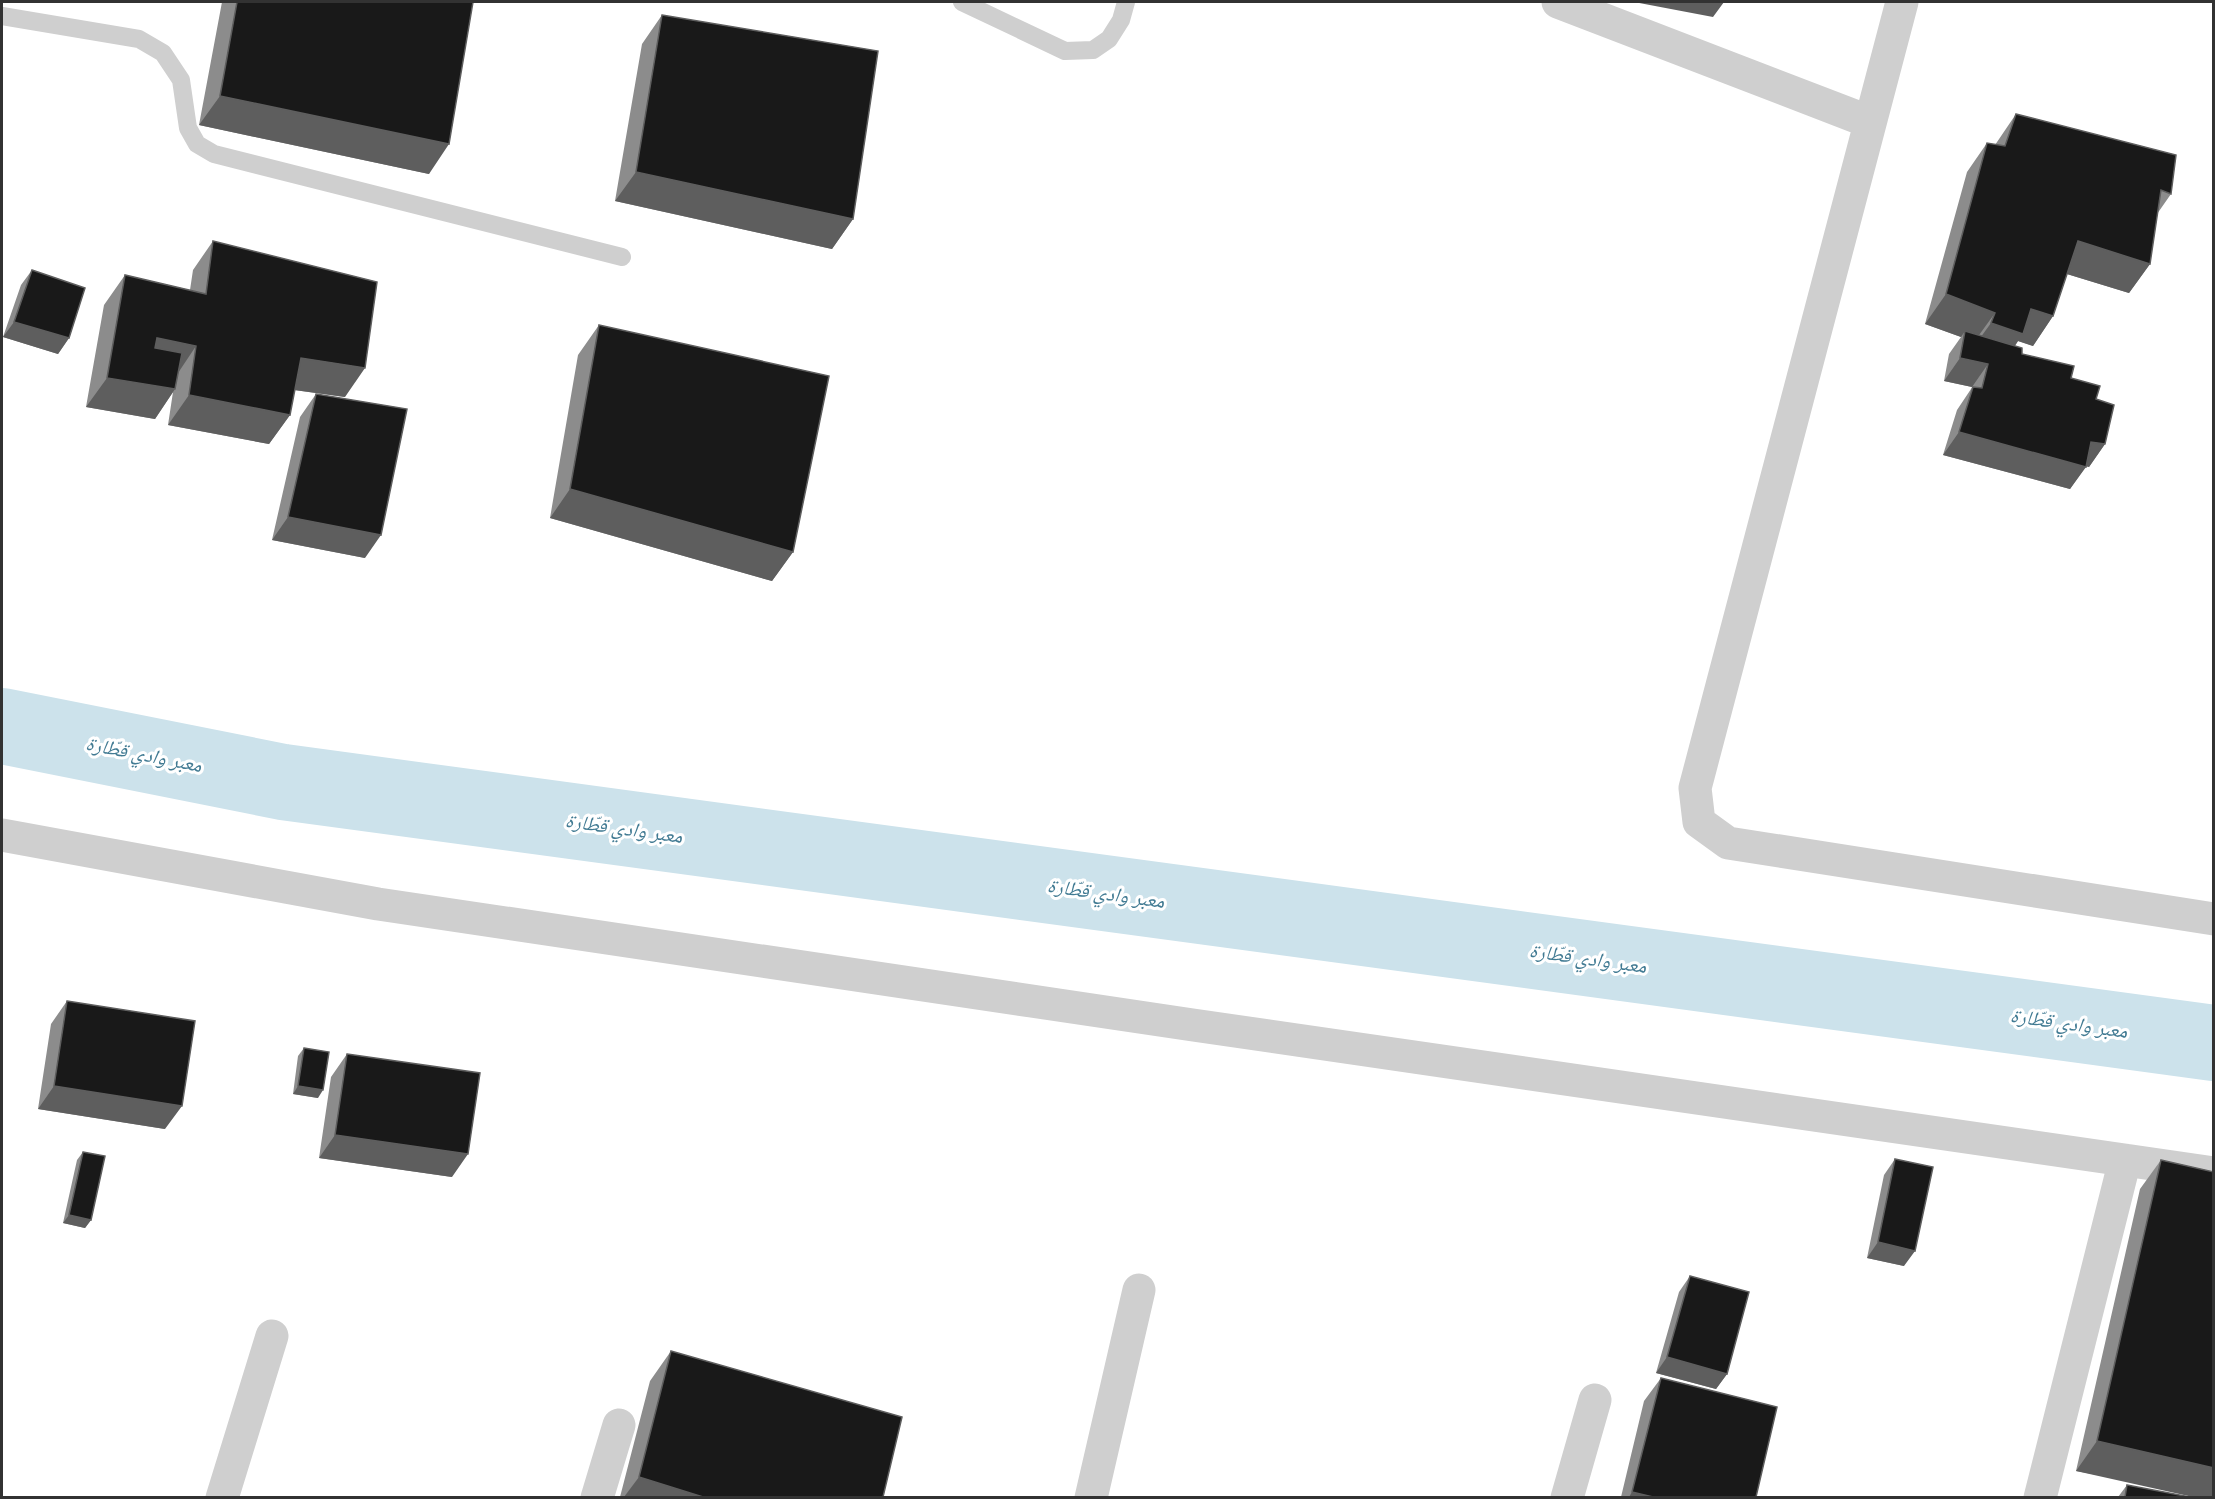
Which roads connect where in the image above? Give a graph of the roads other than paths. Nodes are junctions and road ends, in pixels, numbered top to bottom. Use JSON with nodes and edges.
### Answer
{"nodes":[{"id":1,"x":962,"y":2,"type":"edge"},
{"id":2,"x":1126,"y":2,"type":"edge"},
{"id":3,"x":1558,"y":2,"type":"edge"},
{"id":4,"x":1902,"y":2,"type":"edge"},
{"id":5,"x":2,"y":16,"type":"edge"},
{"id":6,"x":1870,"y":122,"type":"junction"},
{"id":7,"x":622,"y":257,"type":"dead end"},
{"id":8,"x":2,"y":835,"type":"edge"},
{"id":9,"x":2214,"y":919,"type":"edge"},
{"id":10,"x":2125,"y":1160,"type":"junction"},
{"id":11,"x":2214,"y":1173,"type":"edge"},
{"id":12,"x":1139,"y":1290,"type":"dead end"},
{"id":13,"x":272,"y":1336,"type":"dead end"},
{"id":14,"x":1595,"y":1400,"type":"dead end"},
{"id":15,"x":618,"y":1425,"type":"dead end"},
{"id":16,"x":222,"y":1497,"type":"edge"},
{"id":17,"x":597,"y":1497,"type":"edge"},
{"id":18,"x":1091,"y":1497,"type":"edge"},
{"id":19,"x":1567,"y":1497,"type":"edge"},
{"id":20,"x":2040,"y":1497,"type":"edge"}],
"edges":[{"from":1,"to":2,"type":"lane"},
{"from":3,"to":6,"type":"street"},
{"from":4,"to":6,"type":"street"},
{"from":5,"to":7,"type":"lane"},
{"from":6,"to":9,"type":"street"},
{"from":8,"to":10,"type":"street"},
{"from":10,"to":11,"type":"street"},
{"from":10,"to":20,"type":"street"},
{"from":12,"to":18,"type":"street"},
{"from":13,"to":16,"type":"street"},
{"from":14,"to":19,"type":"street"},
{"from":15,"to":17,"type":"street"}]}
